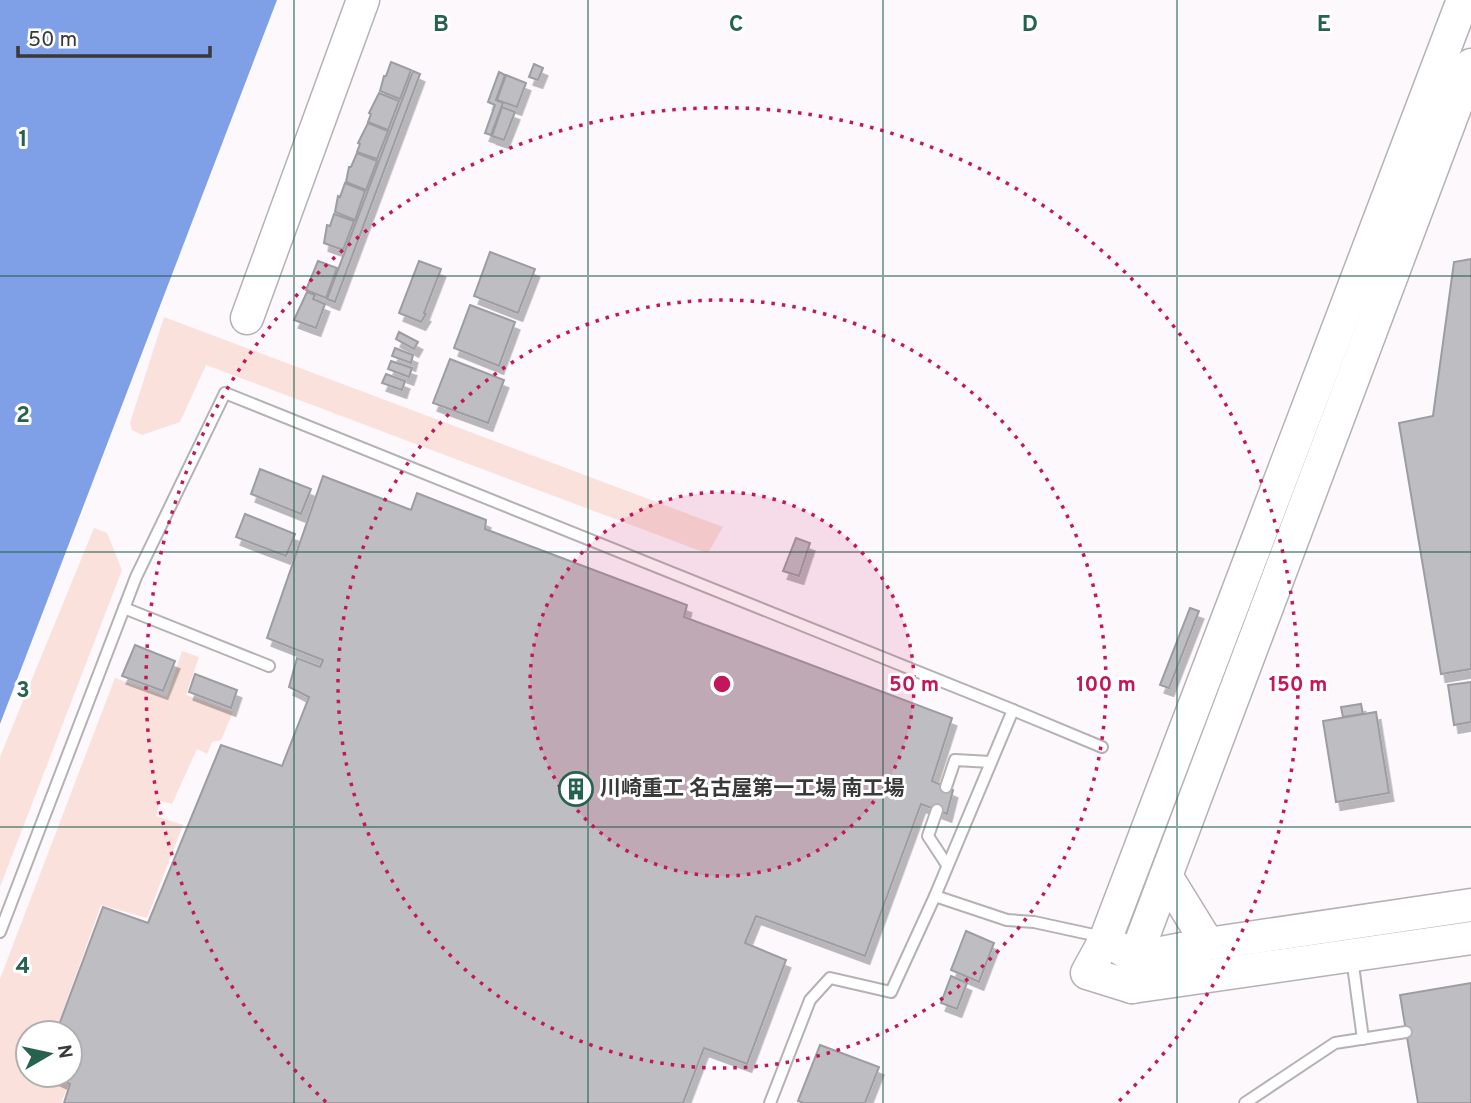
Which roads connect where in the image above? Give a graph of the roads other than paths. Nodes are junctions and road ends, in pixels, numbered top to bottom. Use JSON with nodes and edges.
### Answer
{"nodes":[{"id":1,"x":363,"y":0,"type":"edge"},
{"id":2,"x":1463,"y":0,"type":"edge"},
{"id":3,"x":1471,"y":65,"type":"edge"},
{"id":4,"x":247,"y":318,"type":"dead end"},
{"id":5,"x":124,"y":608,"type":"junction"},
{"id":6,"x":269,"y":666,"type":"dead end"},
{"id":7,"x":1013,"y":710,"type":"junction"},
{"id":8,"x":1102,"y":747,"type":"dead end"},
{"id":9,"x":991,"y":762,"type":"junction"},
{"id":10,"x":946,"y":787,"type":"dead end"},
{"id":11,"x":937,"y":810,"type":"dead end"},
{"id":12,"x":947,"y":865,"type":"junction"},
{"id":13,"x":1166,"y":876,"type":"junction"},
{"id":14,"x":935,"y":896,"type":"junction"},
{"id":15,"x":1471,"y":905,"type":"edge"},
{"id":16,"x":0,"y":932,"type":"edge"},
{"id":17,"x":1105,"y":938,"type":"junction"},
{"id":18,"x":1471,"y":938,"type":"edge"},
{"id":19,"x":1349,"y":940,"type":"junction"},
{"id":20,"x":1208,"y":944,"type":"junction"},
{"id":21,"x":1133,"y":972,"type":"junction"},
{"id":22,"x":1406,"y":1032,"type":"dead end"},
{"id":23,"x":1363,"y":1039,"type":"junction"},
{"id":24,"x":770,"y":1103,"type":"edge"},
{"id":25,"x":1245,"y":1103,"type":"edge"}],
"edges":[{"from":1,"to":4,"type":"street"},
{"from":2,"to":17,"type":"street"},
{"from":3,"to":13,"type":"street"},
{"from":5,"to":6,"type":"lane"},
{"from":5,"to":7,"type":"lane"},
{"from":5,"to":16,"type":"lane"},
{"from":7,"to":8,"type":"lane"},
{"from":7,"to":9,"type":"lane"},
{"from":9,"to":10,"type":"lane"},
{"from":9,"to":12,"type":"lane"},
{"from":11,"to":12,"type":"lane"},
{"from":12,"to":14,"type":"lane"},
{"from":13,"to":20,"type":"street"},
{"from":13,"to":21,"type":"street"},
{"from":14,"to":17,"type":"lane"},
{"from":14,"to":24,"type":"lane"},
{"from":15,"to":19,"type":"street"},
{"from":17,"to":21,"type":"street"},
{"from":18,"to":19,"type":"street"},
{"from":19,"to":20,"type":"street"},
{"from":19,"to":21,"type":"street"},
{"from":19,"to":23,"type":"lane"},
{"from":20,"to":21,"type":"street"},
{"from":22,"to":23,"type":"lane"},
{"from":23,"to":25,"type":"lane"}]}
